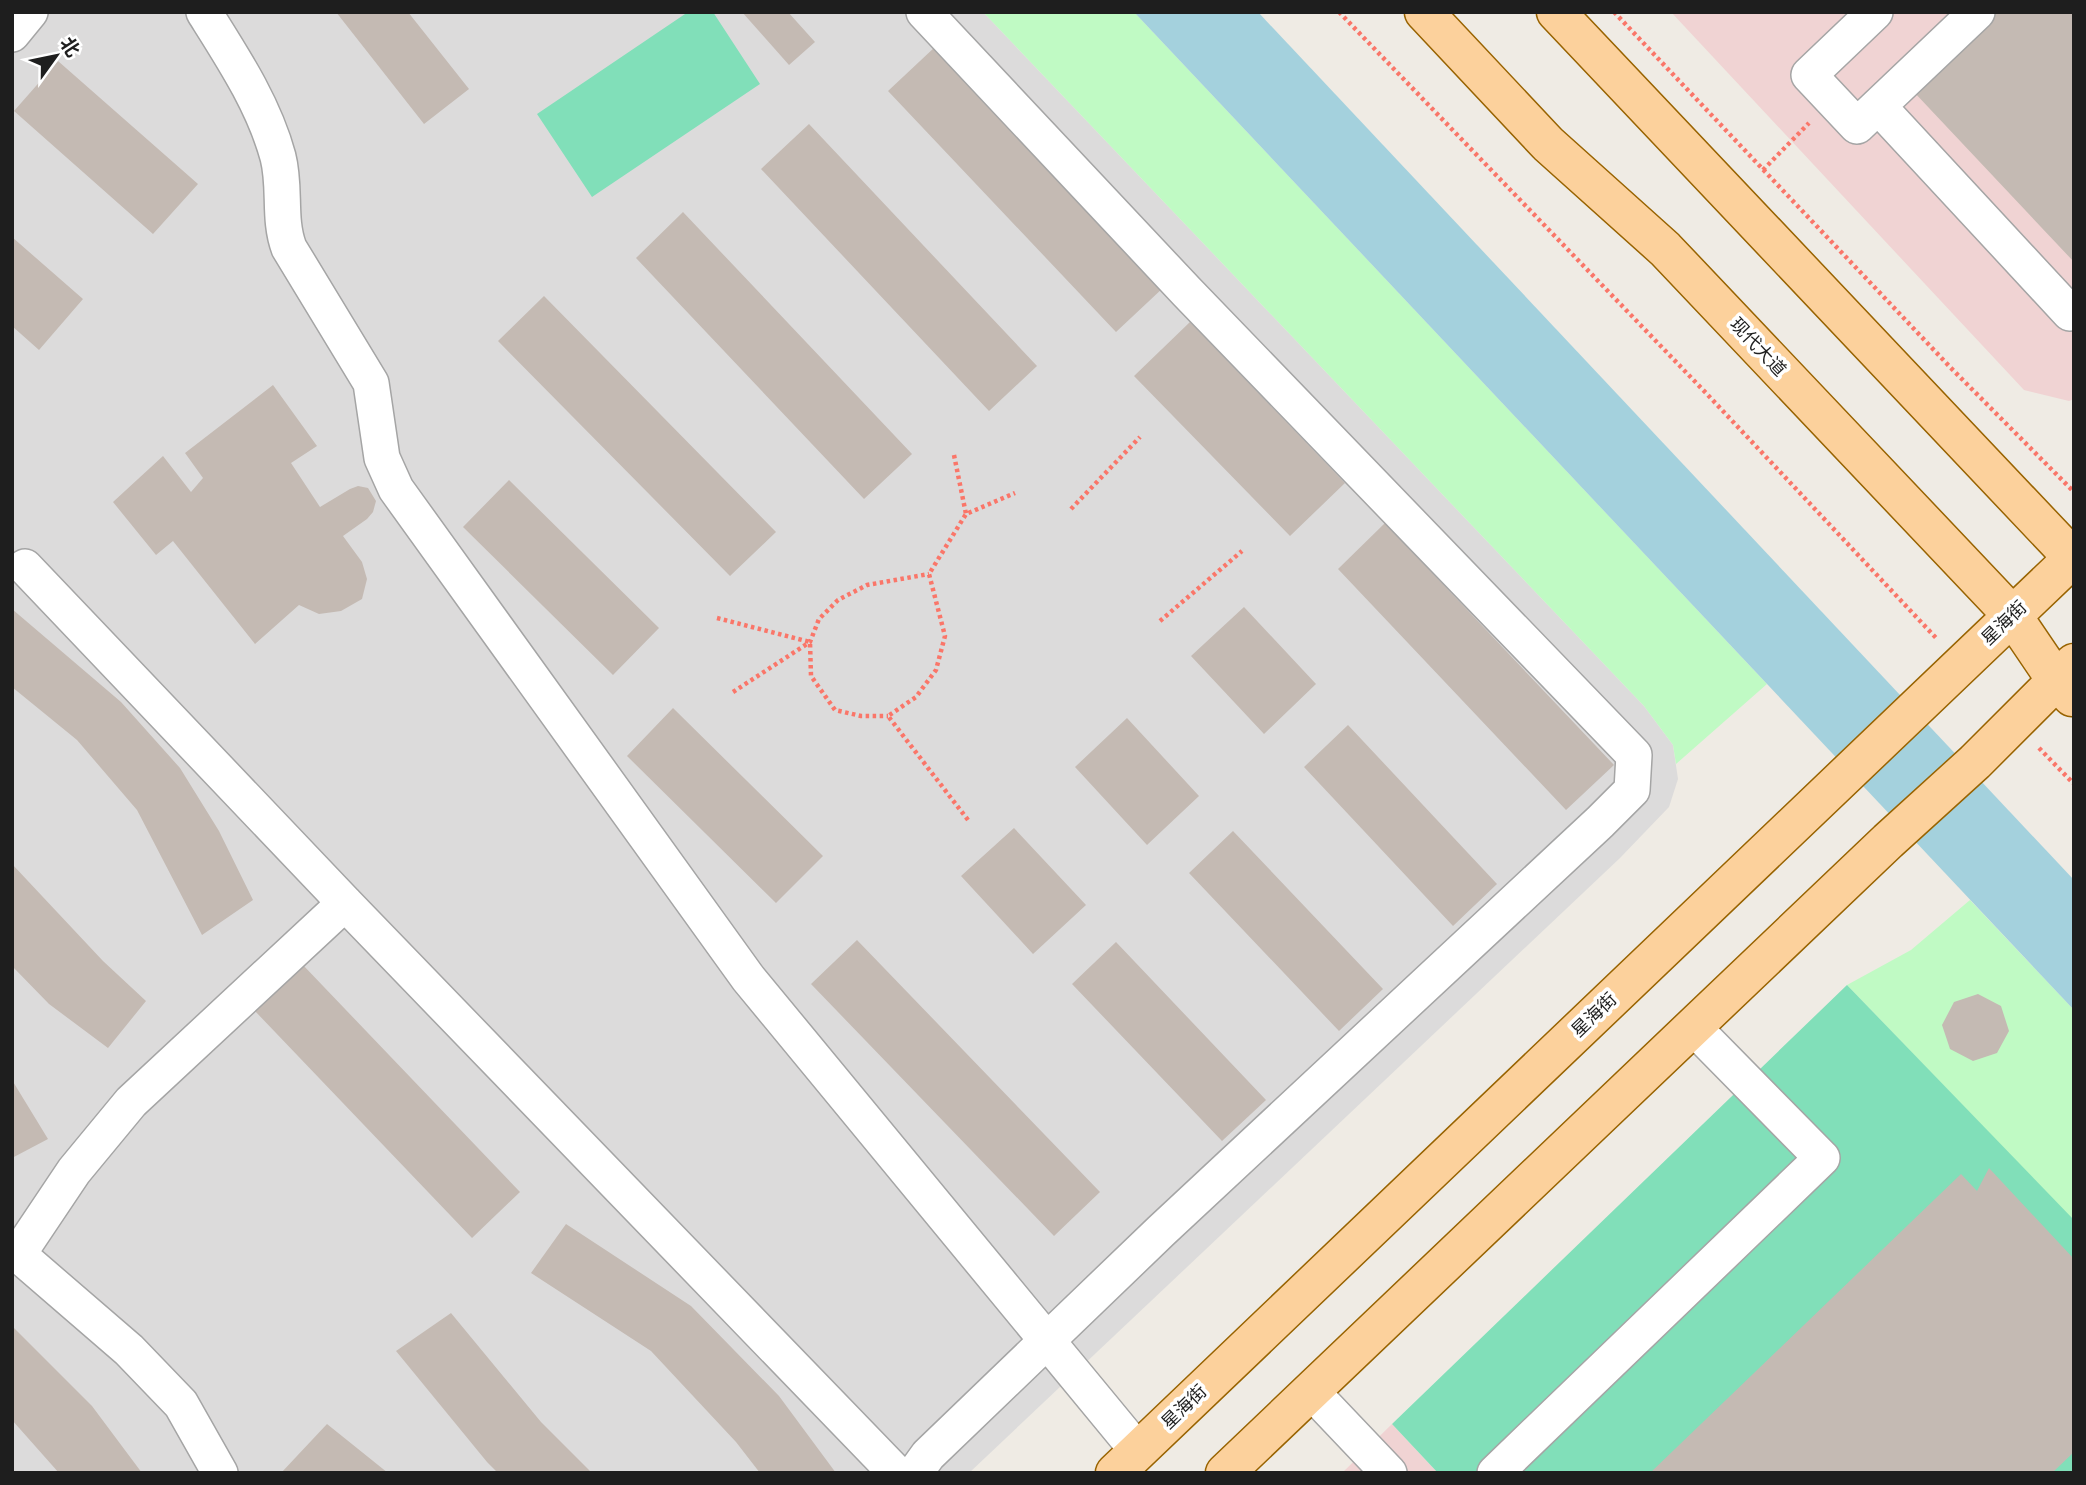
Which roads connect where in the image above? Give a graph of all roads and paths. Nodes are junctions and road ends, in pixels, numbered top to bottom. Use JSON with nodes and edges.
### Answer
{"nodes":[{"id":1,"x":30,"y":12,"type":"edge"},
{"id":2,"x":204,"y":12,"type":"edge"},
{"id":3,"x":924,"y":12,"type":"edge"},
{"id":4,"x":1339,"y":12,"type":"edge"},
{"id":5,"x":1423,"y":12,"type":"edge"},
{"id":6,"x":1556,"y":12,"type":"edge"},
{"id":7,"x":1614,"y":12,"type":"edge"},
{"id":8,"x":1875,"y":12,"type":"edge"},
{"id":9,"x":1976,"y":12,"type":"edge"},
{"id":10,"x":12,"y":34,"type":"edge"},
{"id":11,"x":1878,"y":106,"type":"junction"},
{"id":12,"x":1811,"y":122,"type":"dead end"},
{"id":13,"x":1763,"y":170,"type":"junction"},
{"id":14,"x":2074,"y":309,"type":"edge"},
{"id":15,"x":1140,"y":437,"type":"dead end"},
{"id":16,"x":954,"y":455,"type":"dead end"},
{"id":17,"x":2074,"y":492,"type":"edge"},
{"id":18,"x":1014,"y":493,"type":"dead end"},
{"id":19,"x":1071,"y":509,"type":"dead end"},
{"id":20,"x":966,"y":514,"type":"junction"},
{"id":21,"x":1242,"y":551,"type":"dead end"},
{"id":22,"x":2073,"y":558,"type":"edge"},
{"id":23,"x":25,"y":567,"type":"dead end"},
{"id":24,"x":929,"y":574,"type":"junction"},
{"id":25,"x":2012,"y":615,"type":"junction"},
{"id":26,"x":717,"y":618,"type":"dead end"},
{"id":27,"x":1160,"y":621,"type":"dead end"},
{"id":28,"x":810,"y":642,"type":"junction"},
{"id":29,"x":1961,"y":665,"type":"junction"},
{"id":30,"x":2068,"y":681,"type":"edge"},
{"id":31,"x":733,"y":692,"type":"dead end"},
{"id":32,"x":888,"y":716,"type":"junction"},
{"id":33,"x":2015,"y":721,"type":"junction"},
{"id":34,"x":2074,"y":784,"type":"edge"},
{"id":35,"x":968,"y":820,"type":"dead end"},
{"id":36,"x":345,"y":903,"type":"junction"},
{"id":37,"x":1693,"y":1027,"type":"junction"},
{"id":38,"x":16,"y":1251,"type":"edge"},
{"id":39,"x":1047,"y":1339,"type":"junction"},
{"id":40,"x":1311,"y":1391,"type":"junction"},
{"id":41,"x":1126,"y":1462,"type":"edge"},
{"id":42,"x":929,"y":1467,"type":"edge"},
{"id":43,"x":220,"y":1473,"type":"edge"},
{"id":44,"x":896,"y":1473,"type":"edge"},
{"id":45,"x":1225,"y":1473,"type":"edge"},
{"id":46,"x":1389,"y":1473,"type":"edge"},
{"id":47,"x":1495,"y":1473,"type":"edge"}],
"edges":[{"from":1,"to":10,"type":"street"},
{"from":2,"to":39,"type":"street"},
{"from":3,"to":39,"type":"street"},
{"from":4,"to":29,"type":"path"},
{"from":5,"to":25,"type":"main road","name":"现代大道"},
{"from":6,"to":22,"type":"main road"},
{"from":7,"to":13,"type":"path"},
{"from":8,"to":11,"type":"street"},
{"from":9,"to":11,"type":"street"},
{"from":11,"to":14,"type":"street"},
{"from":12,"to":13,"type":"path"},
{"from":13,"to":17,"type":"path"},
{"from":15,"to":19,"type":"path"},
{"from":16,"to":20,"type":"path"},
{"from":18,"to":20,"type":"path"},
{"from":20,"to":24,"type":"path"},
{"from":21,"to":27,"type":"path"},
{"from":22,"to":25,"type":"main road","name":"星海街"},
{"from":23,"to":36,"type":"street"},
{"from":24,"to":28,"type":"path"},
{"from":24,"to":32,"type":"path"},
{"from":25,"to":29,"type":"main road","name":"星海街"},
{"from":25,"to":30,"type":"main road","name":"现代大道"},
{"from":26,"to":28,"type":"path"},
{"from":28,"to":31,"type":"path"},
{"from":28,"to":32,"type":"path"},
{"from":29,"to":41,"type":"main road","name":"星海街"},
{"from":30,"to":33,"type":"main road"},
{"from":32,"to":35,"type":"path"},
{"from":33,"to":34,"type":"path"},
{"from":33,"to":37,"type":"main road"},
{"from":36,"to":38,"type":"street"},
{"from":36,"to":44,"type":"street"},
{"from":37,"to":40,"type":"main road"},
{"from":37,"to":47,"type":"street"},
{"from":38,"to":43,"type":"street"},
{"from":39,"to":41,"type":"street"},
{"from":39,"to":42,"type":"street"},
{"from":40,"to":45,"type":"main road"},
{"from":40,"to":46,"type":"street"}]}
